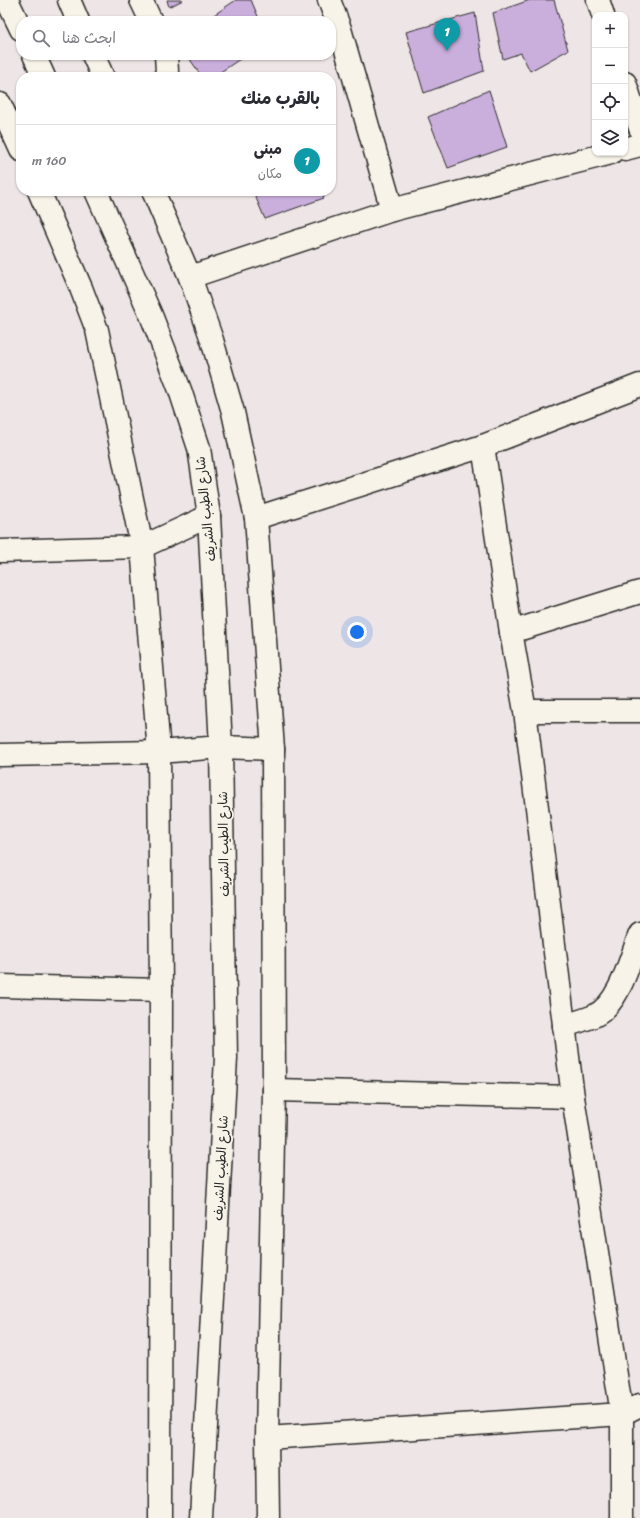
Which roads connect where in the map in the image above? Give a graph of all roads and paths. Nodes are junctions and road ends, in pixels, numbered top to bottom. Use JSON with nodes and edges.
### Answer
{"nodes":[{"id":1,"x":7,"y":0,"type":"edge"},
{"id":2,"x":69,"y":0,"type":"edge"},
{"id":3,"x":141,"y":0,"type":"edge"},
{"id":4,"x":329,"y":0,"type":"edge"},
{"id":5,"x":598,"y":0,"type":"edge"},
{"id":6,"x":601,"y":12,"type":"edge"},
{"id":7,"x":76,"y":16,"type":"edge"},
{"id":8,"x":149,"y":16,"type":"edge"},
{"id":9,"x":335,"y":16,"type":"edge"},
{"id":10,"x":336,"y":18,"type":"edge"},
{"id":11,"x":16,"y":19,"type":"edge"},
{"id":12,"x":36,"y":60,"type":"edge"},
{"id":13,"x":95,"y":60,"type":"edge"},
{"id":14,"x":166,"y":60,"type":"edge"},
{"id":15,"x":42,"y":72,"type":"edge"},
{"id":16,"x":101,"y":72,"type":"edge"},
{"id":17,"x":167,"y":72,"type":"edge"},
{"id":18,"x":625,"y":84,"type":"edge"},
{"id":19,"x":0,"y":104,"type":"edge"},
{"id":20,"x":640,"y":128,"type":"edge"},
{"id":21,"x":16,"y":139,"type":"edge"},
{"id":22,"x":640,"y":145,"type":"edge"},
{"id":23,"x":628,"y":148,"type":"edge"},
{"id":24,"x":599,"y":156,"type":"edge"},
{"id":25,"x":41,"y":196,"type":"edge"},
{"id":26,"x":98,"y":196,"type":"edge"},
{"id":27,"x":155,"y":196,"type":"edge"},
{"id":28,"x":392,"y":210,"type":"junction"},
{"id":29,"x":190,"y":277,"type":"junction"},
{"id":30,"x":640,"y":385,"type":"edge"},
{"id":31,"x":483,"y":446,"type":"junction"},
{"id":32,"x":209,"y":516,"type":"junction"},
{"id":33,"x":256,"y":518,"type":"junction"},
{"id":34,"x":142,"y":547,"type":"junction"},
{"id":35,"x":0,"y":551,"type":"edge"},
{"id":36,"x":640,"y":592,"type":"edge"},
{"id":37,"x":511,"y":632,"type":"junction"},
{"id":38,"x":525,"y":711,"type":"junction"},
{"id":39,"x":640,"y":711,"type":"edge"},
{"id":40,"x":221,"y":747,"type":"junction"},
{"id":41,"x":273,"y":749,"type":"junction"},
{"id":42,"x":159,"y":752,"type":"junction"},
{"id":43,"x":0,"y":755,"type":"edge"},
{"id":44,"x":640,"y":934,"type":"edge"},
{"id":45,"x":0,"y":986,"type":"edge"},
{"id":46,"x":161,"y":990,"type":"junction"},
{"id":47,"x":564,"y":1026,"type":"junction"},
{"id":48,"x":274,"y":1090,"type":"junction"},
{"id":49,"x":573,"y":1097,"type":"junction"},
{"id":50,"x":631,"y":1410,"type":"edge"},
{"id":51,"x":267,"y":1438,"type":"junction"},
{"id":52,"x":160,"y":1518,"type":"edge"},
{"id":53,"x":201,"y":1518,"type":"edge"},
{"id":54,"x":268,"y":1518,"type":"edge"},
{"id":55,"x":622,"y":1518,"type":"edge"}],
"edges":[{"from":1,"to":11,"type":"street"},
{"from":2,"to":7,"type":"street"},
{"from":3,"to":8,"type":"street"},
{"from":4,"to":9,"type":"street"},
{"from":5,"to":6,"type":"street"},
{"from":10,"to":28,"type":"street"},
{"from":12,"to":15,"type":"street"},
{"from":13,"to":16,"type":"street"},
{"from":14,"to":17,"type":"street"},
{"from":18,"to":20,"type":"street"},
{"from":19,"to":21,"type":"street"},
{"from":22,"to":23,"type":"street"},
{"from":24,"to":28,"type":"street"},
{"from":25,"to":34,"type":"street"},
{"from":26,"to":32,"type":"street","name":"شارع الطيب الشريف"},
{"from":27,"to":29,"type":"street"},
{"from":28,"to":29,"type":"street"},
{"from":29,"to":33,"type":"street"},
{"from":30,"to":31,"type":"street"},
{"from":31,"to":33,"type":"street"},
{"from":31,"to":37,"type":"street"},
{"from":32,"to":34,"type":"street"},
{"from":32,"to":40,"type":"street","name":"شارع الطيب الشريف"},
{"from":33,"to":41,"type":"street"},
{"from":34,"to":35,"type":"street"},
{"from":34,"to":42,"type":"street"},
{"from":36,"to":37,"type":"street"},
{"from":37,"to":38,"type":"street"},
{"from":38,"to":39,"type":"street"},
{"from":38,"to":47,"type":"street"},
{"from":40,"to":41,"type":"street"},
{"from":40,"to":42,"type":"street"},
{"from":40,"to":53,"type":"street","name":"شارع الطيب الشريف"},
{"from":41,"to":48,"type":"street"},
{"from":42,"to":43,"type":"street"},
{"from":42,"to":46,"type":"street"},
{"from":44,"to":47,"type":"street"},
{"from":45,"to":46,"type":"street"},
{"from":46,"to":52,"type":"street"},
{"from":47,"to":49,"type":"street"},
{"from":48,"to":49,"type":"street"},
{"from":48,"to":51,"type":"street"},
{"from":49,"to":50,"type":"street"},
{"from":50,"to":51,"type":"street"},
{"from":50,"to":55,"type":"street"},
{"from":51,"to":54,"type":"street"}]}
